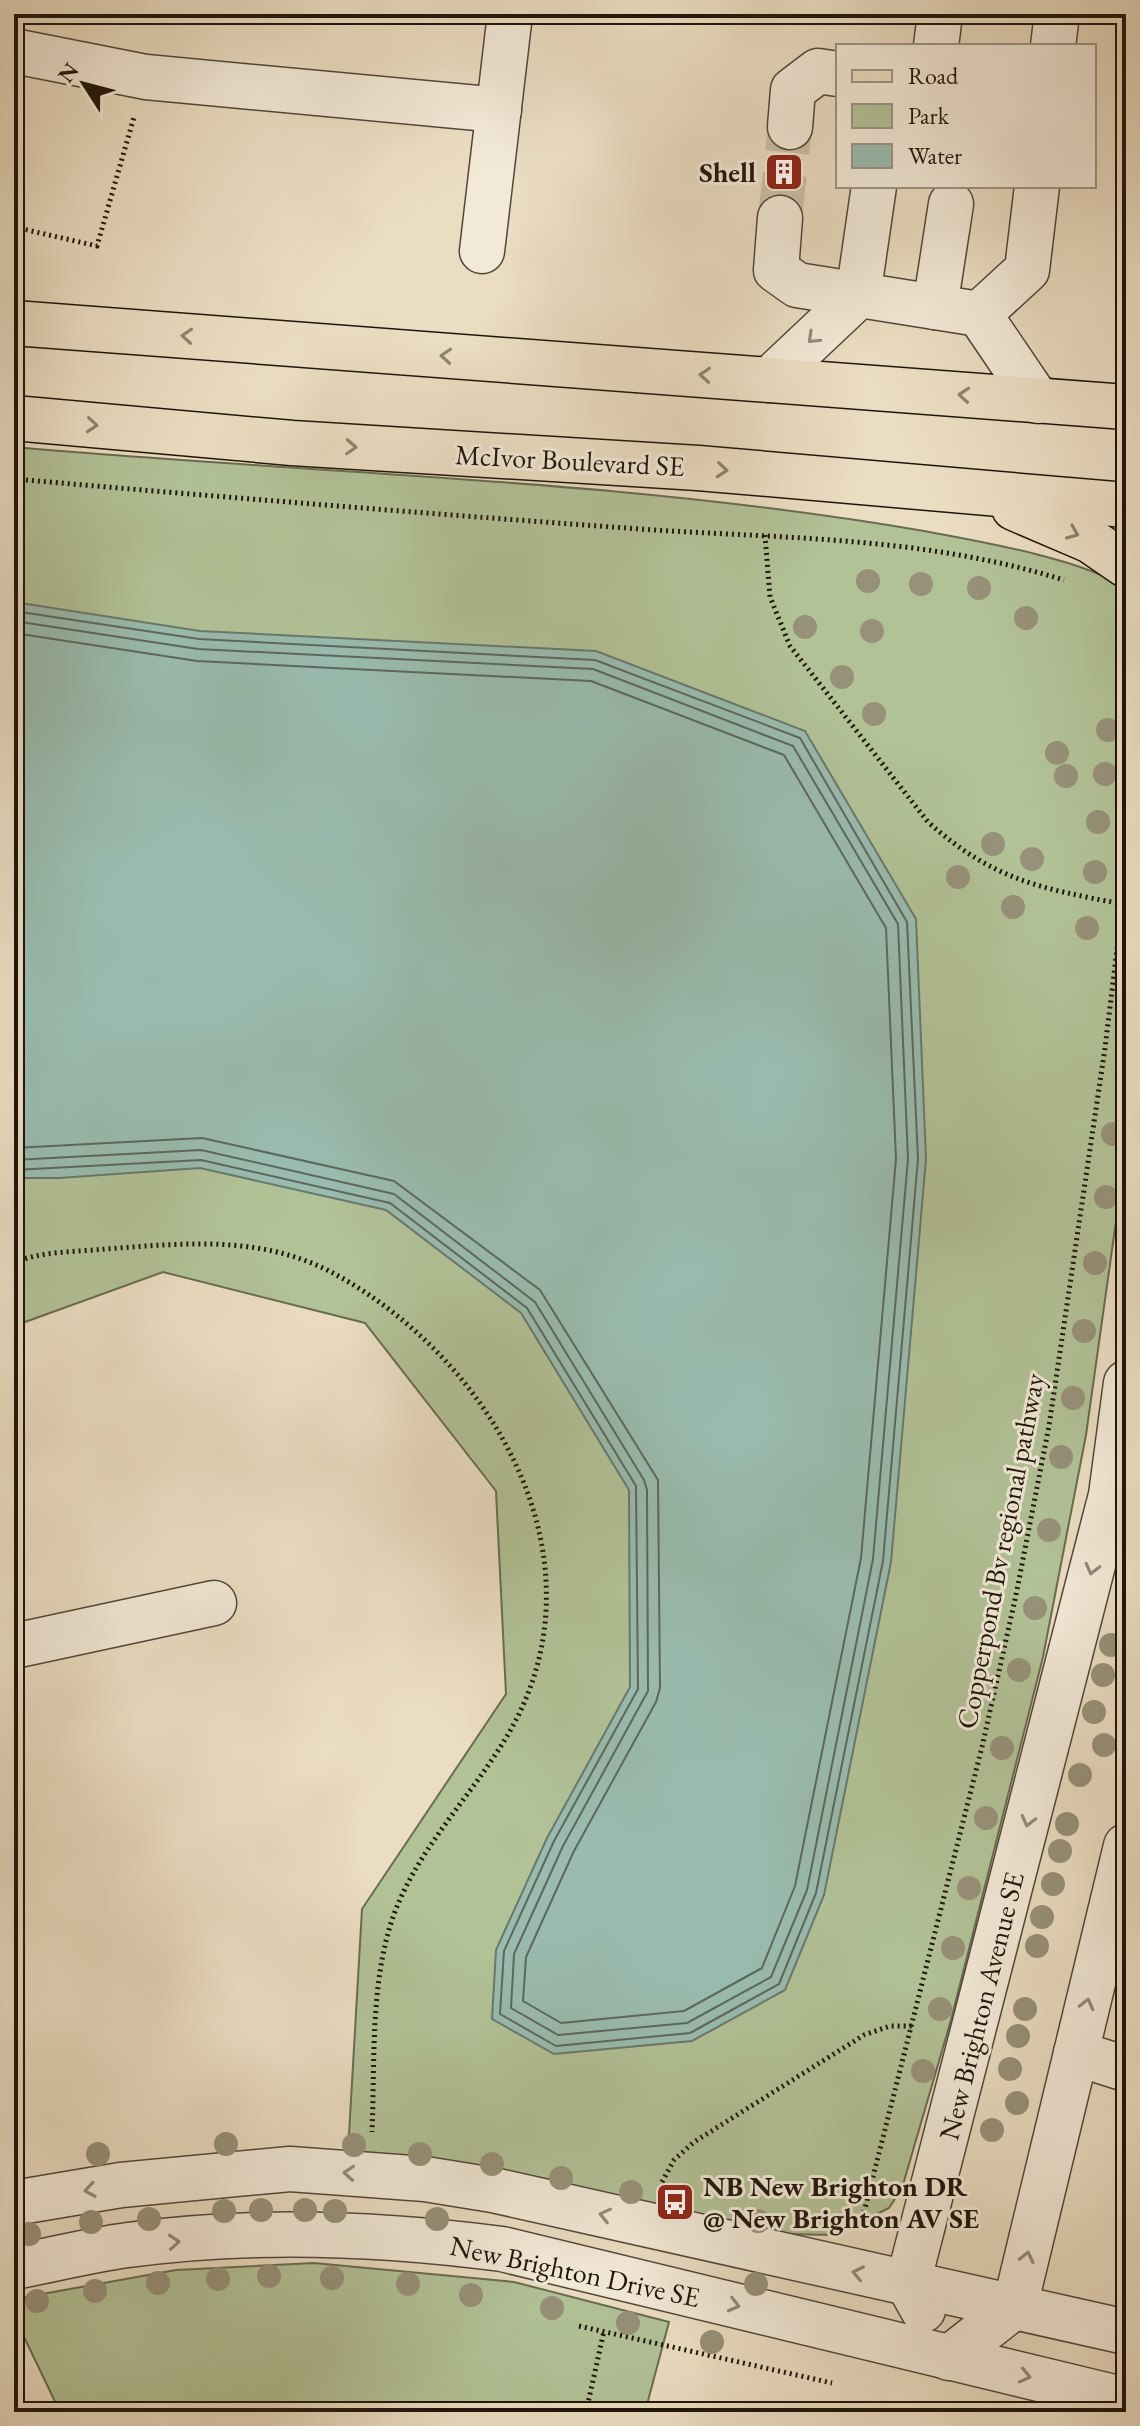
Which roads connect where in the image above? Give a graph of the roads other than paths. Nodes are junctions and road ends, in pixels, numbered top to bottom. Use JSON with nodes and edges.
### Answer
{"nodes":[{"id":1,"x":510,"y":14,"type":"edge"},
{"id":2,"x":940,"y":14,"type":"edge"},
{"id":3,"x":1057,"y":14,"type":"edge"},
{"id":4,"x":936,"y":44,"type":"edge"},
{"id":5,"x":1053,"y":44,"type":"edge"},
{"id":6,"x":14,"y":51,"type":"edge"},
{"id":7,"x":836,"y":74,"type":"edge"},
{"id":8,"x":499,"y":110,"type":"junction"},
{"id":9,"x":790,"y":127,"type":"tunnel mouth"},
{"id":10,"x":874,"y":188,"type":"edge"},
{"id":11,"x":1037,"y":188,"type":"edge"},
{"id":12,"x":951,"y":204,"type":"dead end"},
{"id":13,"x":780,"y":218,"type":"tunnel mouth"},
{"id":14,"x":482,"y":251,"type":"dead end"},
{"id":15,"x":858,"y":296,"type":"junction"},
{"id":16,"x":935,"y":307,"type":"junction"},
{"id":17,"x":979,"y":314,"type":"junction"},
{"id":18,"x":14,"y":323,"type":"edge"},
{"id":19,"x":769,"y":380,"type":"junction"},
{"id":20,"x":1038,"y":401,"type":"junction"},
{"id":21,"x":1126,"y":407,"type":"edge"},
{"id":22,"x":14,"y":418,"type":"edge"},
{"id":23,"x":975,"y":491,"type":"junction"},
{"id":24,"x":1126,"y":505,"type":"edge"},
{"id":25,"x":1126,"y":565,"type":"edge"},
{"id":26,"x":1126,"y":1383,"type":"edge"},
{"id":27,"x":214,"y":1603,"type":"dead end"},
{"id":28,"x":14,"y":1646,"type":"edge"},
{"id":29,"x":1126,"y":1846,"type":"edge"},
{"id":30,"x":1076,"y":2053,"type":"junction"},
{"id":31,"x":1126,"y":2069,"type":"edge"},
{"id":32,"x":14,"y":2203,"type":"edge"},
{"id":33,"x":14,"y":2267,"type":"edge"},
{"id":34,"x":908,"y":2283,"type":"junction"},
{"id":35,"x":1015,"y":2306,"type":"junction"},
{"id":36,"x":1126,"y":2332,"type":"edge"},
{"id":37,"x":949,"y":2358,"type":"junction"},
{"id":38,"x":1126,"y":2400,"type":"edge"}],
"edges":[{"from":1,"to":8,"type":"street"},
{"from":2,"to":4,"type":"street"},
{"from":3,"to":5,"type":"street"},
{"from":6,"to":8,"type":"street"},
{"from":7,"to":9,"type":"street"},
{"from":8,"to":14,"type":"street"},
{"from":10,"to":15,"type":"street"},
{"from":11,"to":17,"type":"street"},
{"from":12,"to":16,"type":"street"},
{"from":13,"to":15,"type":"street"},
{"from":15,"to":16,"type":"street"},
{"from":15,"to":19,"type":"street","one_way":true},
{"from":16,"to":17,"type":"street"},
{"from":17,"to":20,"type":"street"},
{"from":19,"to":18,"type":"main road","one_way":true},
{"from":20,"to":19,"type":"main road","one_way":true},
{"from":20,"to":21,"type":"main road"},
{"from":22,"to":23,"type":"main road","name":"McIvor Boulevard SE","one_way":true},
{"from":23,"to":24,"type":"main road","name":"McIvor Boulevard SE"},
{"from":23,"to":25,"type":"main road","one_way":true},
{"from":26,"to":34,"type":"street","name":"New Brighton Avenue SE","one_way":true},
{"from":27,"to":28,"type":"street"},
{"from":30,"to":29,"type":"street","one_way":true},
{"from":30,"to":31,"type":"street"},
{"from":35,"to":30,"type":"street","one_way":true},
{"from":34,"to":32,"type":"street","one_way":true},
{"from":33,"to":37,"type":"street","name":"New Brighton Drive SE","one_way":true},
{"from":34,"to":35,"type":"street"},
{"from":34,"to":37,"type":"street"},
{"from":35,"to":36,"type":"street"},
{"from":35,"to":37,"type":"street"},
{"from":37,"to":38,"type":"street","name":"New Brighton Drive SE","one_way":true}]}
